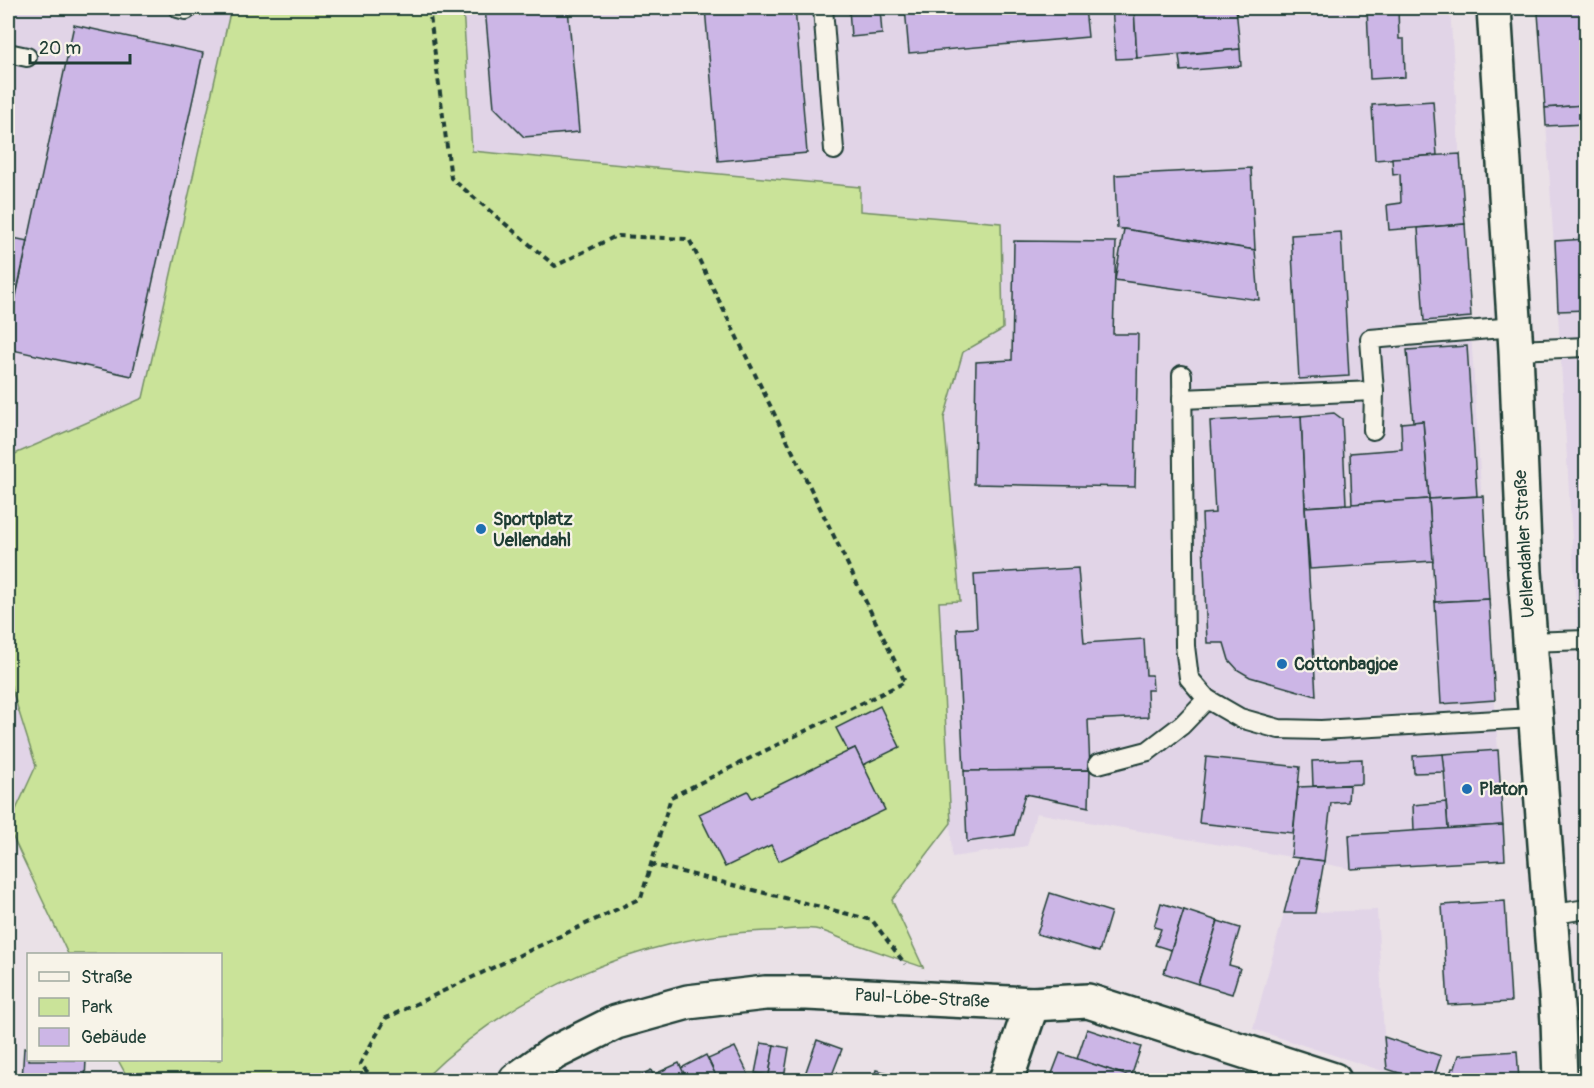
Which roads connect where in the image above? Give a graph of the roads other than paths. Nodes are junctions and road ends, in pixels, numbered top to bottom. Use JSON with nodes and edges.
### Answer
{"nodes":[{"id":1,"x":823,"y":8,"type":"edge"},
{"id":2,"x":1494,"y":8,"type":"edge"},
{"id":3,"x":8,"y":53,"type":"edge"},
{"id":4,"x":27,"y":57,"type":"dead end"},
{"id":5,"x":834,"y":150,"type":"dead end"},
{"id":6,"x":1515,"y":338,"type":"junction"},
{"id":7,"x":1587,"y":346,"type":"edge"},
{"id":8,"x":1182,"y":375,"type":"dead end"},
{"id":9,"x":1374,"y":391,"type":"junction"},
{"id":10,"x":1182,"y":399,"type":"junction"},
{"id":11,"x":1373,"y":430,"type":"dead end"},
{"id":12,"x":1587,"y":640,"type":"edge"},
{"id":13,"x":1529,"y":642,"type":"junction"},
{"id":14,"x":1207,"y":699,"type":"junction"},
{"id":15,"x":1534,"y":718,"type":"junction"},
{"id":16,"x":1098,"y":764,"type":"dead end"},
{"id":17,"x":1587,"y":909,"type":"edge"},
{"id":18,"x":1549,"y":915,"type":"junction"},
{"id":19,"x":1032,"y":1004,"type":"junction"},
{"id":20,"x":516,"y":1080,"type":"edge"},
{"id":21,"x":1006,"y":1080,"type":"edge"},
{"id":22,"x":1334,"y":1080,"type":"edge"},
{"id":23,"x":1560,"y":1080,"type":"edge"}],
"edges":[{"from":1,"to":5,"type":"lane"},
{"from":2,"to":6,"type":"main road","name":"Uellendahler Straße"},
{"from":3,"to":4,"type":"lane"},
{"from":6,"to":7,"type":"lane"},
{"from":6,"to":9,"type":"lane"},
{"from":6,"to":13,"type":"main road","name":"Uellendahler Straße"},
{"from":8,"to":10,"type":"lane"},
{"from":9,"to":10,"type":"lane"},
{"from":9,"to":11,"type":"lane"},
{"from":10,"to":14,"type":"lane"},
{"from":12,"to":13,"type":"lane"},
{"from":13,"to":15,"type":"main road","name":"Uellendahler Straße"},
{"from":14,"to":15,"type":"lane"},
{"from":14,"to":16,"type":"lane"},
{"from":15,"to":18,"type":"main road","name":"Uellendahler Straße"},
{"from":17,"to":18,"type":"lane"},
{"from":18,"to":23,"type":"main road","name":"Uellendahler Straße"},
{"from":19,"to":20,"type":"main road","name":"Paul-Löbe-Straße"},
{"from":19,"to":21,"type":"main road"},
{"from":19,"to":22,"type":"main road","name":"Paul-Löbe-Straße"}]}
